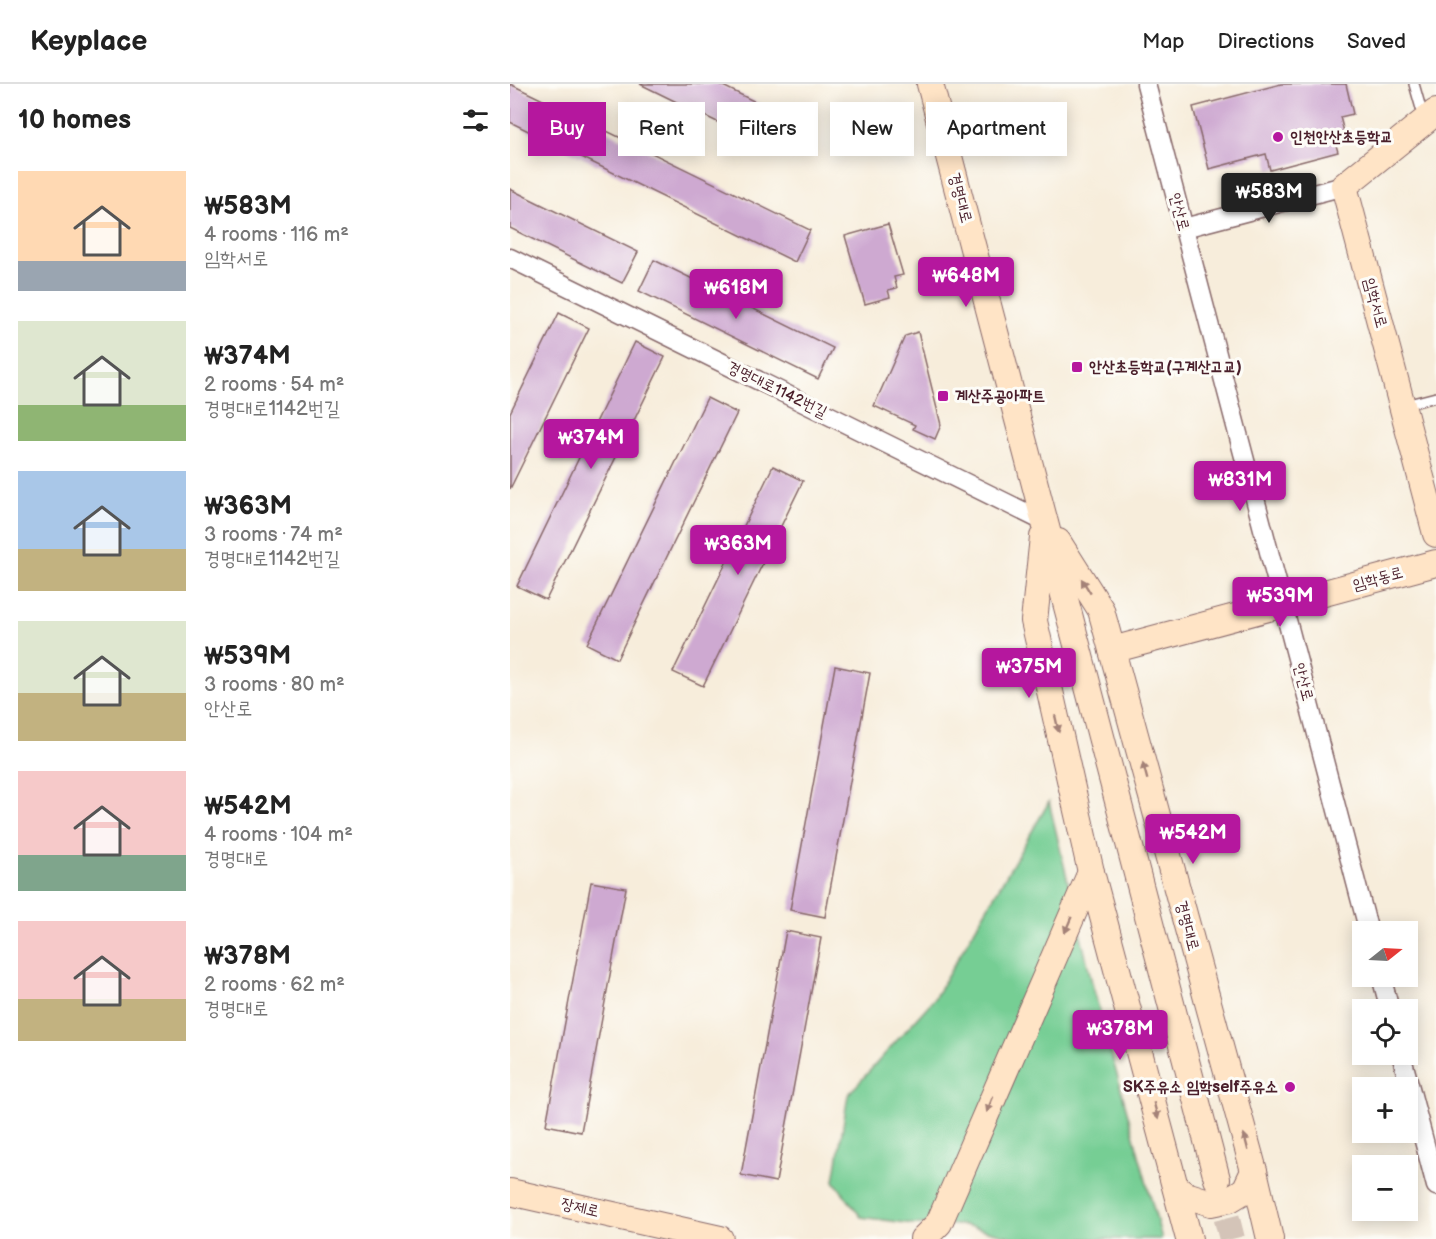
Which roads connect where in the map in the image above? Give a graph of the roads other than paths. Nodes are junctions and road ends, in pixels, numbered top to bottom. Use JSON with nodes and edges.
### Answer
{"nodes":[{"id":1,"x":930,"y":84,"type":"edge"},
{"id":2,"x":1146,"y":84,"type":"edge"},
{"id":3,"x":1414,"y":84,"type":"edge"},
{"id":4,"x":1430,"y":116,"type":"edge"},
{"id":5,"x":1344,"y":186,"type":"junction"},
{"id":6,"x":1184,"y":228,"type":"junction"},
{"id":7,"x":510,"y":258,"type":"edge"},
{"id":8,"x":1436,"y":397,"type":"edge"},
{"id":9,"x":1402,"y":406,"type":"junction"},
{"id":10,"x":1430,"y":488,"type":"edge"},
{"id":11,"x":1045,"y":522,"type":"junction"},
{"id":12,"x":1436,"y":534,"type":"edge"},
{"id":13,"x":1436,"y":563,"type":"edge"},
{"id":14,"x":1283,"y":604,"type":"junction"},
{"id":15,"x":1112,"y":650,"type":"junction"},
{"id":16,"x":1091,"y":872,"type":"junction"},
{"id":17,"x":1366,"y":921,"type":"edge"},
{"id":18,"x":1404,"y":1065,"type":"edge"},
{"id":19,"x":1254,"y":1171,"type":"junction"},
{"id":20,"x":1217,"y":1179,"type":"tunnel mouth"},
{"id":21,"x":1436,"y":1186,"type":"edge"},
{"id":22,"x":1176,"y":1187,"type":"junction"},
{"id":23,"x":510,"y":1192,"type":"edge"},
{"id":24,"x":628,"y":1218,"type":"junction"},
{"id":25,"x":651,"y":1239,"type":"edge"},
{"id":26,"x":720,"y":1239,"type":"edge"},
{"id":27,"x":923,"y":1239,"type":"edge"},
{"id":28,"x":1189,"y":1239,"type":"edge"},
{"id":29,"x":1270,"y":1239,"type":"edge"}],
"edges":[{"from":1,"to":11,"type":"street","name":"경명대로"},
{"from":2,"to":6,"type":"street","name":"안산로"},
{"from":3,"to":4,"type":"lane"},
{"from":4,"to":5,"type":"street"},
{"from":5,"to":6,"type":"street"},
{"from":5,"to":9,"type":"street","name":"임학서로"},
{"from":6,"to":14,"type":"street","name":"안산로"},
{"from":7,"to":11,"type":"street","name":"경명대로1142번길"},
{"from":8,"to":9,"type":"lane"},
{"from":9,"to":10,"type":"street","name":"임학서로"},
{"from":10,"to":12,"type":"street","name":"임학서로"},
{"from":15,"to":11,"type":"street","name":"경명대로","one_way":true},
{"from":11,"to":16,"type":"street","name":"경명대로","one_way":true},
{"from":11,"to":20,"type":"street","name":"경명대로"},
{"from":13,"to":14,"type":"street","name":"임학동로"},
{"from":14,"to":15,"type":"street","name":"임학동로"},
{"from":14,"to":17,"type":"street","name":"안산로"},
{"from":19,"to":15,"type":"street","name":"경명대로","one_way":true},
{"from":16,"to":22,"type":"street","name":"경명대로","one_way":true},
{"from":16,"to":27,"type":"street","one_way":true},
{"from":18,"to":21,"type":"street"},
{"from":19,"to":22,"type":"street"},
{"from":19,"to":29,"type":"street","name":"경명대로"},
{"from":22,"to":28,"type":"street","name":"경명대로"},
{"from":23,"to":24,"type":"street","name":"장제로"},
{"from":24,"to":25,"type":"street"},
{"from":24,"to":26,"type":"street","name":"장제로"}]}
